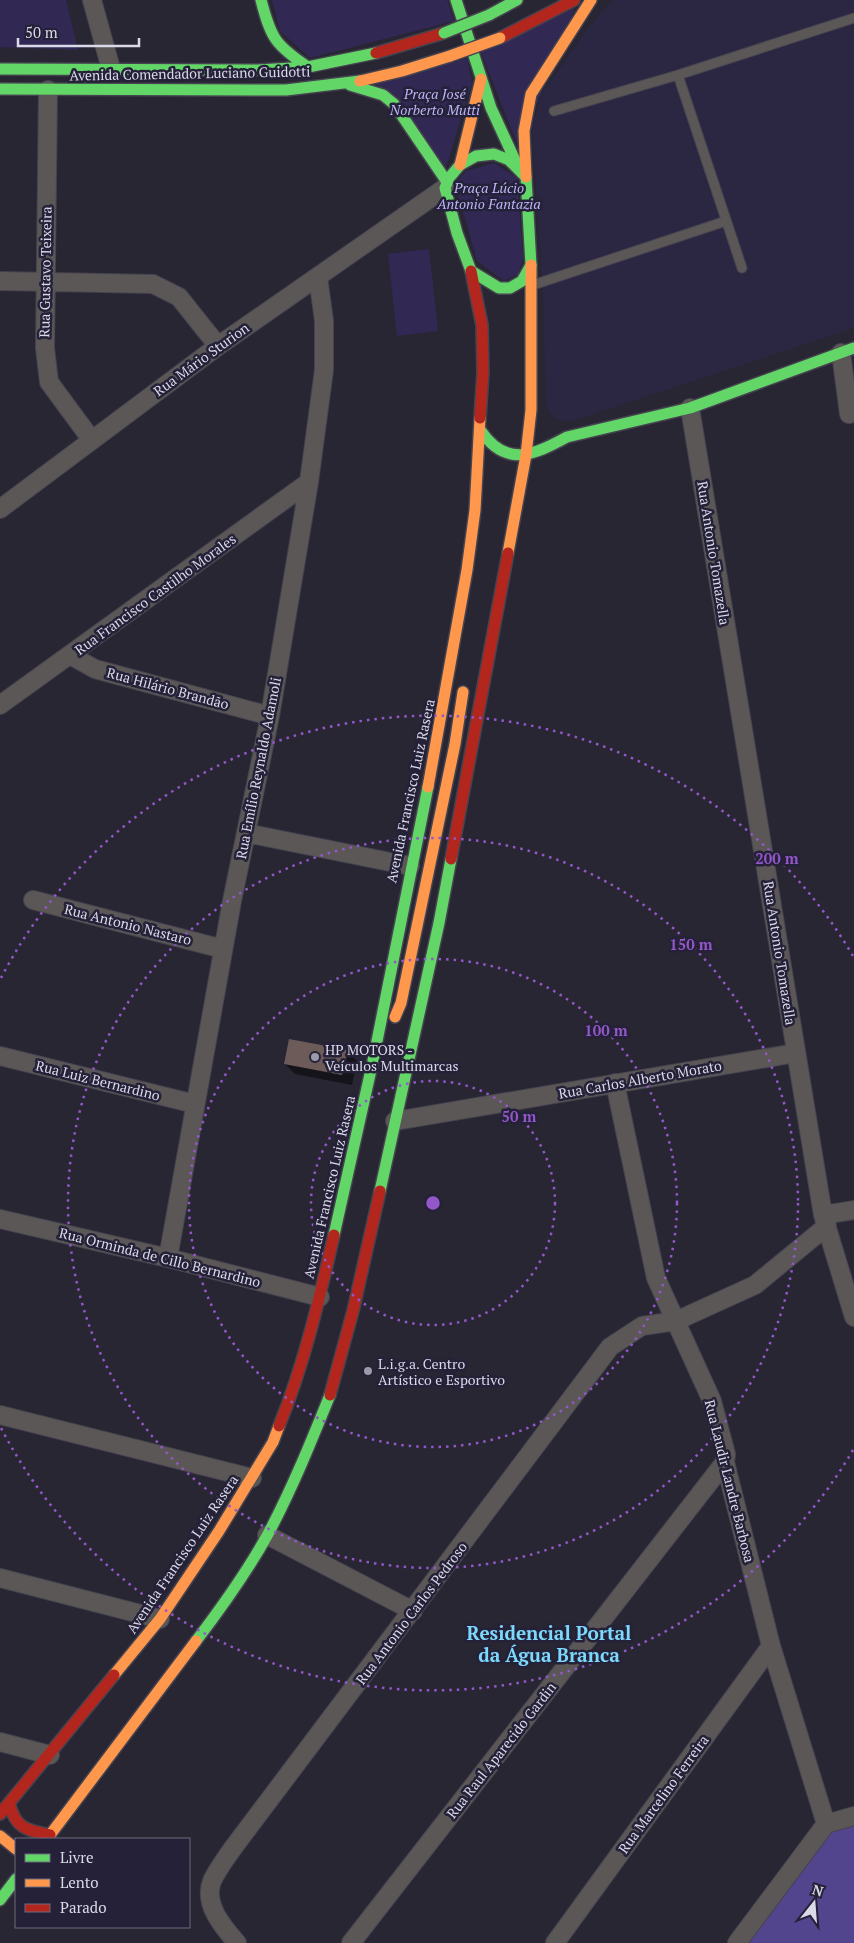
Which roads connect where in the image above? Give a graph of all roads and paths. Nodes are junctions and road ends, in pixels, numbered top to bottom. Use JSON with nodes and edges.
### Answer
{"nodes":[{"id":1,"x":92,"y":0,"type":"edge"},
{"id":2,"x":261,"y":0,"type":"edge"},
{"id":3,"x":456,"y":0,"type":"edge"},
{"id":4,"x":517,"y":0,"type":"edge"},
{"id":5,"x":574,"y":0,"type":"edge"},
{"id":6,"x":592,"y":0,"type":"edge"},
{"id":7,"x":854,"y":18,"type":"edge"},
{"id":8,"x":271,"y":35,"type":"junction"},
{"id":9,"x":308,"y":67,"type":"junction"},
{"id":10,"x":0,"y":69,"type":"edge"},
{"id":11,"x":111,"y":69,"type":"junction"},
{"id":12,"x":258,"y":70,"type":"junction"},
{"id":13,"x":678,"y":75,"type":"junction"},
{"id":14,"x":480,"y":79,"type":"junction"},
{"id":15,"x":345,"y":84,"type":"junction"},
{"id":16,"x":0,"y":90,"type":"edge"},
{"id":17,"x":48,"y":90,"type":"junction"},
{"id":18,"x":554,"y":111,"type":"dead end"},
{"id":19,"x":460,"y":165,"type":"junction"},
{"id":20,"x":522,"y":173,"type":"junction"},
{"id":21,"x":446,"y":185,"type":"junction"},
{"id":22,"x":451,"y":213,"type":"junction"},
{"id":23,"x":406,"y":216,"type":"junction"},
{"id":24,"x":726,"y":220,"type":"junction"},
{"id":25,"x":531,"y":265,"type":"junction"},
{"id":26,"x":742,"y":268,"type":"dead end"},
{"id":27,"x":471,"y":271,"type":"junction"},
{"id":28,"x":318,"y":277,"type":"junction"},
{"id":29,"x":0,"y":281,"type":"edge"},
{"id":30,"x":46,"y":282,"type":"junction"},
{"id":31,"x":531,"y":286,"type":"junction"},
{"id":32,"x":218,"y":346,"type":"junction"},
{"id":33,"x":847,"y":351,"type":"edge"},
{"id":34,"x":690,"y":408,"type":"junction"},
{"id":35,"x":531,"y":410,"type":"junction"},
{"id":36,"x":849,"y":414,"type":"dead end"},
{"id":37,"x":540,"y":423,"type":"dead end"},
{"id":38,"x":481,"y":431,"type":"junction"},
{"id":39,"x":552,"y":432,"type":"dead end"},
{"id":40,"x":567,"y":437,"type":"junction"},
{"id":41,"x":92,"y":439,"type":"junction"},
{"id":42,"x":526,"y":455,"type":"junction"},
{"id":43,"x":309,"y":482,"type":"junction"},
{"id":44,"x":0,"y":509,"type":"edge"},
{"id":45,"x":467,"y":570,"type":"junction"},
{"id":46,"x":470,"y":620,"type":"dead end"},
{"id":47,"x":70,"y":654,"type":"junction"},
{"id":48,"x":465,"y":678,"type":"dead end"},
{"id":49,"x":0,"y":705,"type":"edge"},
{"id":50,"x":270,"y":716,"type":"junction"},
{"id":51,"x":246,"y":832,"type":"junction"},
{"id":52,"x":410,"y":866,"type":"junction"},
{"id":53,"x":33,"y":900,"type":"dead end"},
{"id":54,"x":223,"y":949,"type":"junction"},
{"id":55,"x":796,"y":1053,"type":"junction"},
{"id":56,"x":0,"y":1056,"type":"edge"},
{"id":57,"x":373,"y":1061,"type":"junction"},
{"id":58,"x":616,"y":1084,"type":"junction"},
{"id":59,"x":195,"y":1104,"type":"junction"},
{"id":60,"x":395,"y":1121,"type":"junction"},
{"id":61,"x":854,"y":1210,"type":"edge"},
{"id":62,"x":0,"y":1219,"type":"edge"},
{"id":63,"x":825,"y":1220,"type":"junction"},
{"id":64,"x":168,"y":1258,"type":"junction"},
{"id":65,"x":320,"y":1297,"type":"junction"},
{"id":66,"x":854,"y":1317,"type":"edge"},
{"id":67,"x":676,"y":1320,"type":"junction"},
{"id":68,"x":331,"y":1393,"type":"junction"},
{"id":69,"x":315,"y":1397,"type":"dead end"},
{"id":70,"x":0,"y":1415,"type":"edge"},
{"id":71,"x":293,"y":1450,"type":"dead end"},
{"id":72,"x":725,"y":1462,"type":"junction"},
{"id":73,"x":301,"y":1467,"type":"junction"},
{"id":74,"x":252,"y":1478,"type":"junction"},
{"id":75,"x":267,"y":1534,"type":"junction"},
{"id":76,"x":0,"y":1578,"type":"edge"},
{"id":77,"x":412,"y":1611,"type":"junction"},
{"id":78,"x":160,"y":1619,"type":"junction"},
{"id":79,"x":771,"y":1646,"type":"junction"},
{"id":80,"x":0,"y":1742,"type":"edge"},
{"id":81,"x":50,"y":1754,"type":"junction"},
{"id":82,"x":9,"y":1803,"type":"junction"},
{"id":83,"x":0,"y":1814,"type":"edge"},
{"id":84,"x":854,"y":1816,"type":"edge"},
{"id":85,"x":826,"y":1824,"type":"junction"},
{"id":86,"x":0,"y":1836,"type":"edge"},
{"id":87,"x":48,"y":1837,"type":"edge"},
{"id":88,"x":15,"y":1848,"type":"edge"},
{"id":89,"x":15,"y":1880,"type":"edge"},
{"id":90,"x":0,"y":1900,"type":"edge"},
{"id":91,"x":237,"y":1943,"type":"edge"},
{"id":92,"x":351,"y":1943,"type":"edge"},
{"id":93,"x":556,"y":1943,"type":"edge"},
{"id":94,"x":737,"y":1943,"type":"edge"}],
"edges":[{"from":1,"to":11,"type":"street"},
{"from":2,"to":8,"type":"street"},
{"from":3,"to":14,"type":"street"},
{"from":4,"to":9,"type":"street","name":"Avenida Comendador Luciano Guidotti","bridge":true},
{"from":5,"to":15,"type":"street","name":"Avenida Comendador Luciano Guidotti","bridge":true},
{"from":6,"to":20,"type":"street"},
{"from":7,"to":13,"type":"lane"},
{"from":8,"to":9,"type":"street"},
{"from":8,"to":12,"type":"street"},
{"from":9,"to":12,"type":"street","name":"Avenida Comendador Luciano Guidotti"},
{"from":10,"to":11,"type":"street","name":"Avenida Comendador Luciano Guidotti"},
{"from":11,"to":12,"type":"street","name":"Avenida Comendador Luciano Guidotti"},
{"from":13,"to":18,"type":"lane"},
{"from":13,"to":24,"type":"lane"},
{"from":14,"to":19,"type":"street"},
{"from":14,"to":20,"type":"street"},
{"from":15,"to":17,"type":"street","name":"Avenida Comendador Luciano Guidotti"},
{"from":15,"to":21,"type":"street"},
{"from":16,"to":17,"type":"street","name":"Avenida Comendador Luciano Guidotti"},
{"from":17,"to":30,"type":"street","name":"Rua Gustavo Teixeira"},
{"from":19,"to":20,"type":"street"},
{"from":19,"to":21,"type":"street"},
{"from":20,"to":25,"type":"street"},
{"from":21,"to":22,"type":"street","name":"Avenida Francisco Luiz Rasera"},
{"from":21,"to":23,"type":"street","name":"Rua Mário Sturion"},
{"from":22,"to":23,"type":"street","name":"Rua Mário Sturion"},
{"from":22,"to":27,"type":"street","name":"Avenida Francisco Luiz Rasera"},
{"from":23,"to":28,"type":"street","name":"Rua Mário Sturion"},
{"from":24,"to":26,"type":"lane"},
{"from":24,"to":31,"type":"lane"},
{"from":25,"to":27,"type":"street"},
{"from":25,"to":31,"type":"street"},
{"from":27,"to":38,"type":"street","name":"Avenida Francisco Luiz Rasera"},
{"from":28,"to":32,"type":"street","name":"Rua Mário Sturion"},
{"from":28,"to":43,"type":"street","name":"Rua Emílio Reynaldo Adamoli"},
{"from":29,"to":30,"type":"street"},
{"from":30,"to":32,"type":"street"},
{"from":30,"to":41,"type":"street","name":"Rua Gustavo Teixeira"},
{"from":31,"to":35,"type":"street"},
{"from":32,"to":41,"type":"street","name":"Rua Mário Sturion"},
{"from":33,"to":34,"type":"street"},
{"from":33,"to":36,"type":"street"},
{"from":34,"to":40,"type":"street"},
{"from":34,"to":55,"type":"street","name":"Rua Antonio Tomazella"},
{"from":35,"to":37,"type":"street"},
{"from":35,"to":42,"type":"street"},
{"from":38,"to":42,"type":"street"},
{"from":38,"to":45,"type":"street","name":"Avenida Francisco Luiz Rasera"},
{"from":39,"to":40,"type":"street"},
{"from":40,"to":42,"type":"street"},
{"from":41,"to":44,"type":"street","name":"Rua Mário Sturion"},
{"from":42,"to":60,"type":"street"},
{"from":43,"to":47,"type":"street","name":"Rua Francisco Castilho Morales"},
{"from":43,"to":50,"type":"street","name":"Rua Emílio Reynaldo Adamoli"},
{"from":45,"to":46,"type":"street"},
{"from":45,"to":52,"type":"street","name":"Avenida Francisco Luiz Rasera"},
{"from":47,"to":49,"type":"street","name":"Rua Francisco Castilho Morales"},
{"from":47,"to":50,"type":"street","name":"Rua Hilário Brandão"},
{"from":48,"to":57,"type":"street"},
{"from":50,"to":51,"type":"street","name":"Rua Emílio Reynaldo Adamoli"},
{"from":51,"to":52,"type":"street"},
{"from":51,"to":54,"type":"street","name":"Rua Emílio Reynaldo Adamoli"},
{"from":52,"to":57,"type":"street","name":"Avenida Francisco Luiz Rasera"},
{"from":53,"to":54,"type":"street","name":"Rua Antonio Nastaro"},
{"from":54,"to":59,"type":"street","name":"Rua Emílio Reynaldo Adamoli"},
{"from":55,"to":58,"type":"street","name":"Rua Carlos Alberto Morato"},
{"from":55,"to":63,"type":"street","name":"Rua Antonio Tomazella"},
{"from":56,"to":59,"type":"street","name":"Rua Luiz Bernardino"},
{"from":57,"to":65,"type":"street","name":"Avenida Francisco Luiz Rasera"},
{"from":58,"to":60,"type":"street","name":"Rua Carlos Alberto Morato"},
{"from":58,"to":67,"type":"street","name":"Rua Laudir Landre Barbosa"},
{"from":59,"to":64,"type":"street","name":"Rua Emílio Reynaldo Adamoli"},
{"from":60,"to":68,"type":"street"},
{"from":61,"to":63,"type":"street"},
{"from":62,"to":64,"type":"street","name":"Rua Orminda de Cillo Bernardino"},
{"from":63,"to":66,"type":"street","name":"Rua Antonio Tomazella"},
{"from":63,"to":67,"type":"street","name":"Rua Antonio Carlos Pedroso"},
{"from":64,"to":65,"type":"street","name":"Rua Orminda de Cillo Bernardino"},
{"from":65,"to":74,"type":"street","name":"Avenida Francisco Luiz Rasera"},
{"from":67,"to":72,"type":"street","name":"Rua Laudir Landre Barbosa"},
{"from":67,"to":77,"type":"street","name":"Rua Antonio Carlos Pedroso"},
{"from":68,"to":69,"type":"street"},
{"from":68,"to":73,"type":"street"},
{"from":70,"to":74,"type":"street"},
{"from":71,"to":73,"type":"street"},
{"from":72,"to":79,"type":"street","name":"Rua Laudir Landre Barbosa"},
{"from":72,"to":92,"type":"street","name":"Rua Raul Aparecido Gardin"},
{"from":73,"to":75,"type":"street"},
{"from":74,"to":78,"type":"street","name":"Avenida Francisco Luiz Rasera"},
{"from":75,"to":77,"type":"street"},
{"from":75,"to":87,"type":"street"},
{"from":76,"to":78,"type":"street"},
{"from":77,"to":91,"type":"street","name":"Rua Antonio Carlos Pedroso"},
{"from":78,"to":81,"type":"street","name":"Avenida Francisco Luiz Rasera"},
{"from":79,"to":85,"type":"street","name":"Rua Laudir Landre Barbosa"},
{"from":79,"to":93,"type":"street","name":"Rua Marcelino Ferreira"},
{"from":80,"to":81,"type":"street"},
{"from":81,"to":82,"type":"street","name":"Avenida Francisco Luiz Rasera"},
{"from":82,"to":83,"type":"street","name":"Avenida Francisco Luiz Rasera"},
{"from":82,"to":87,"type":"street"},
{"from":84,"to":85,"type":"street"},
{"from":85,"to":94,"type":"street"},
{"from":86,"to":88,"type":"street"},
{"from":89,"to":90,"type":"street"}]}
